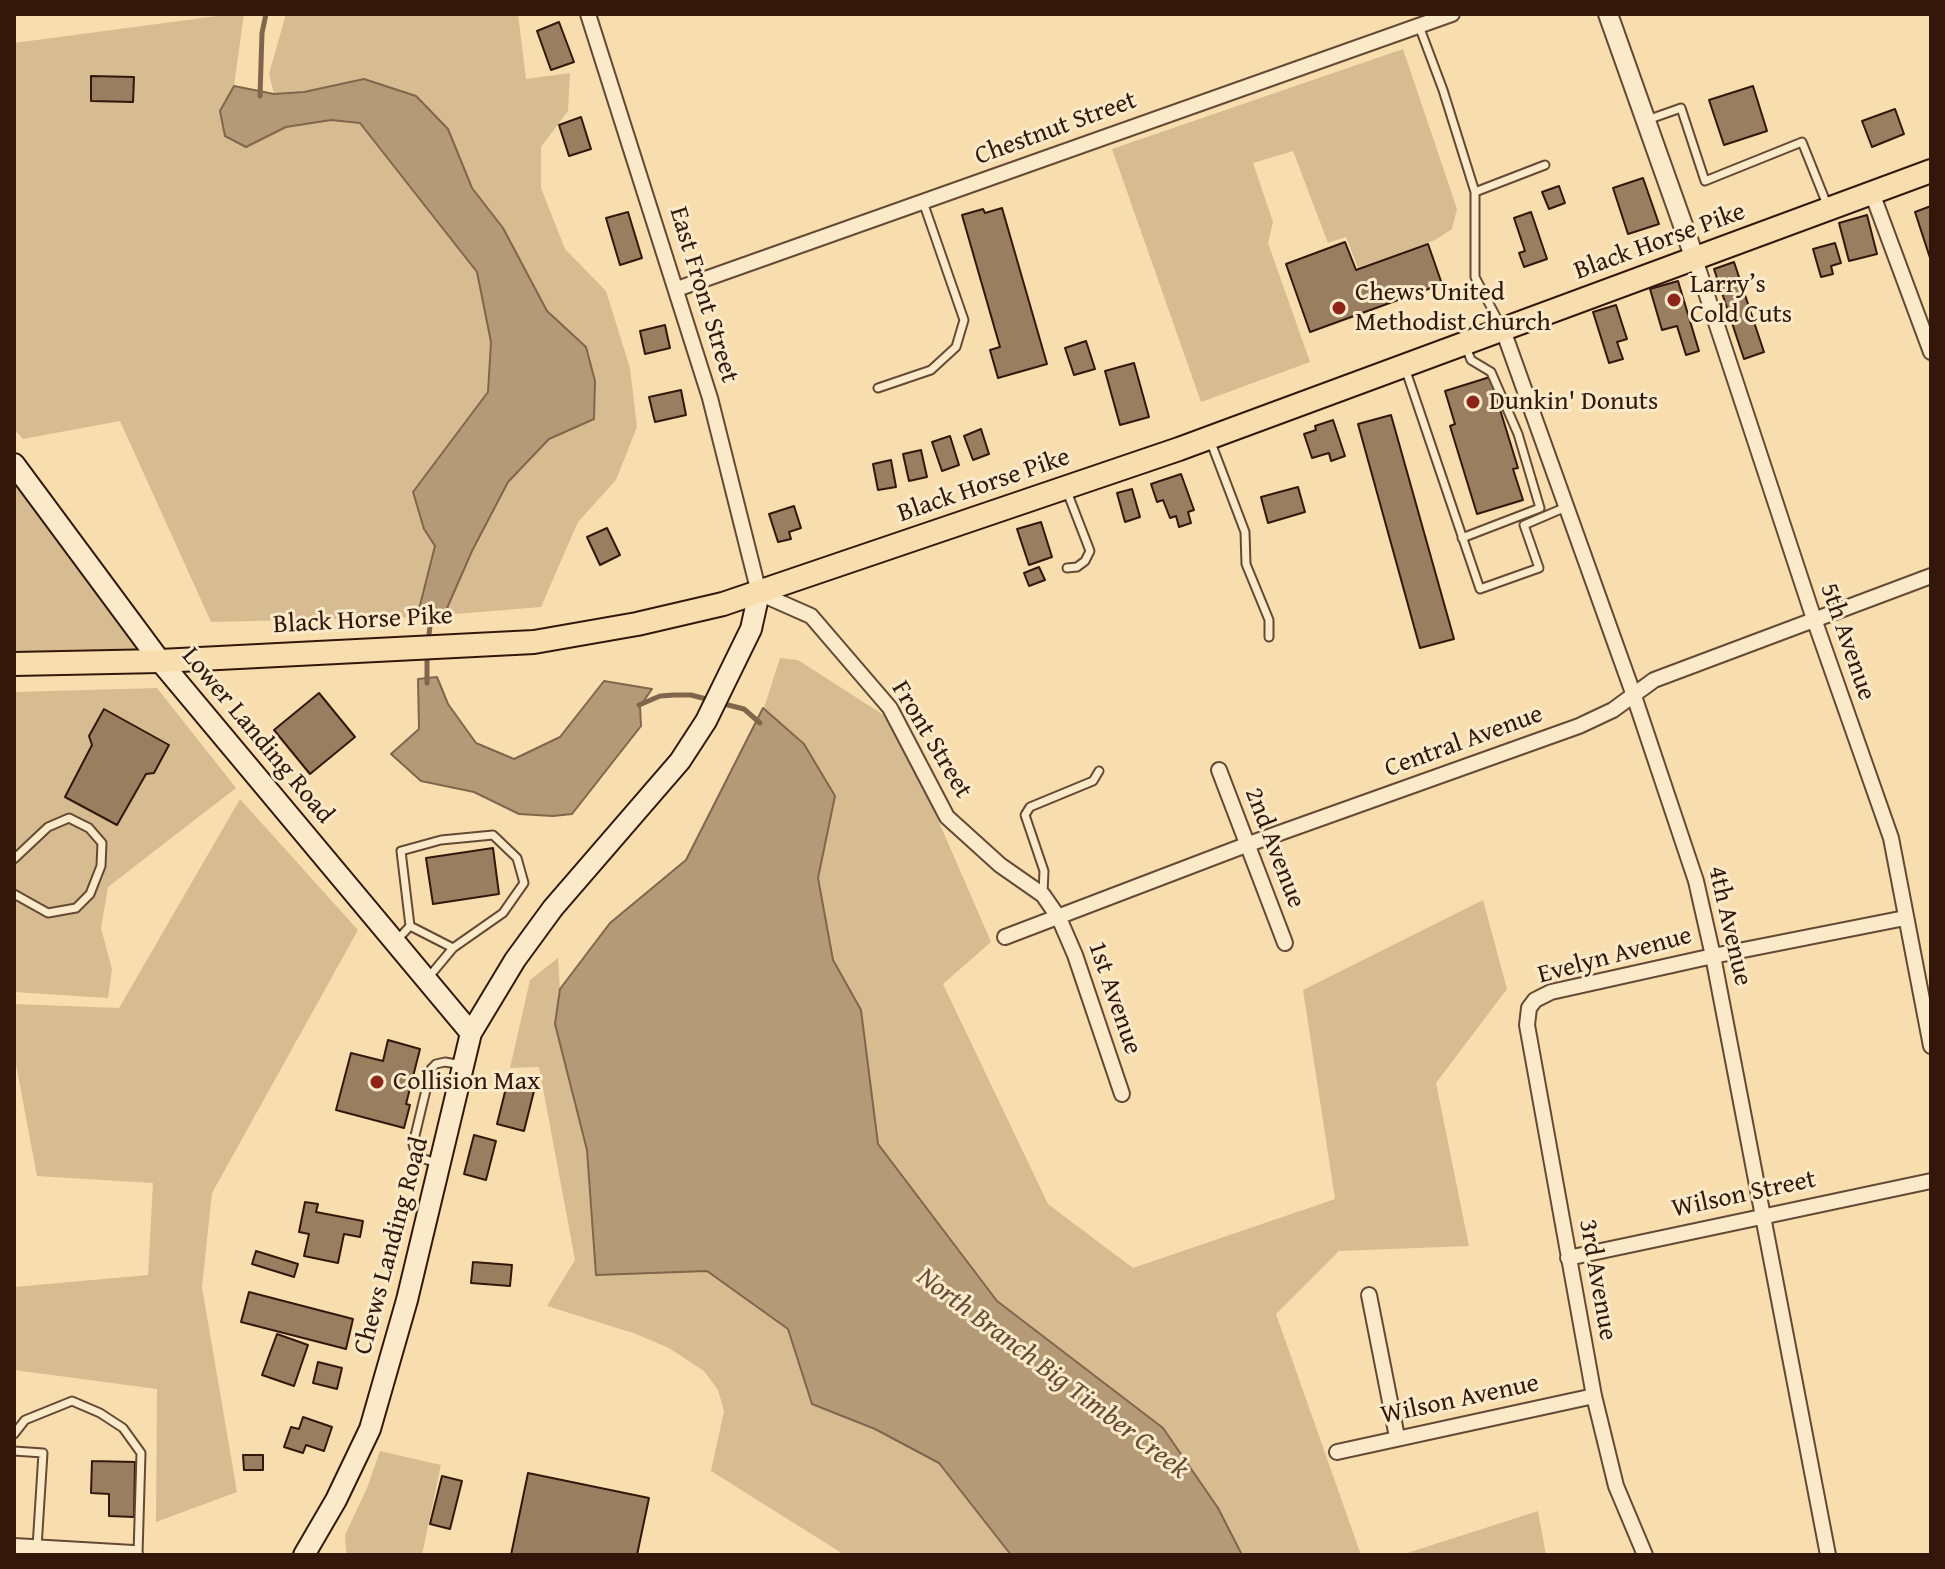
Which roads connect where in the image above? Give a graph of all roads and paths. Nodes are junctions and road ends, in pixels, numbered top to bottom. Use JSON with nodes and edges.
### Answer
{"nodes":[{"id":1,"x":588,"y":14,"type":"edge"},
{"id":2,"x":1452,"y":14,"type":"edge"},
{"id":3,"x":1611,"y":15,"type":"edge"},
{"id":4,"x":1419,"y":26,"type":"junction"},
{"id":5,"x":1646,"y":121,"type":"junction"},
{"id":6,"x":1545,"y":165,"type":"dead end"},
{"id":7,"x":1931,"y":171,"type":"edge"},
{"id":8,"x":1475,"y":192,"type":"junction"},
{"id":9,"x":1872,"y":193,"type":"junction"},
{"id":10,"x":923,"y":202,"type":"junction"},
{"id":11,"x":1829,"y":209,"type":"junction"},
{"id":12,"x":1695,"y":259,"type":"junction"},
{"id":13,"x":677,"y":289,"type":"junction"},
{"id":14,"x":1503,"y":330,"type":"junction"},
{"id":15,"x":1465,"y":344,"type":"junction"},
{"id":16,"x":1931,"y":352,"type":"edge"},
{"id":17,"x":1404,"y":366,"type":"junction"},
{"id":18,"x":878,"y":388,"type":"dead end"},
{"id":19,"x":1209,"y":438,"type":"junction"},
{"id":20,"x":14,"y":464,"type":"edge"},
{"id":21,"x":1065,"y":488,"type":"junction"},
{"id":22,"x":1566,"y":507,"type":"junction"},
{"id":23,"x":1523,"y":520,"type":"junction"},
{"id":24,"x":1462,"y":538,"type":"junction"},
{"id":25,"x":1067,"y":568,"type":"dead end"},
{"id":26,"x":1931,"y":576,"type":"edge"},
{"id":27,"x":759,"y":593,"type":"junction"},
{"id":28,"x":1814,"y":619,"type":"junction"},
{"id":29,"x":1269,"y":637,"type":"dead end"},
{"id":30,"x":160,"y":661,"type":"junction"},
{"id":31,"x":14,"y":664,"type":"edge"},
{"id":32,"x":1633,"y":693,"type":"junction"},
{"id":33,"x":1219,"y":770,"type":"dead end"},
{"id":34,"x":1099,"y":771,"type":"dead end"},
{"id":35,"x":1246,"y":845,"type":"junction"},
{"id":36,"x":14,"y":859,"type":"edge"},
{"id":37,"x":14,"y":894,"type":"edge"},
{"id":38,"x":1043,"y":895,"type":"junction"},
{"id":39,"x":1059,"y":918,"type":"junction"},
{"id":40,"x":1905,"y":918,"type":"junction"},
{"id":41,"x":410,"y":926,"type":"junction"},
{"id":42,"x":1005,"y":937,"type":"dead end"},
{"id":43,"x":395,"y":942,"type":"junction"},
{"id":44,"x":1285,"y":943,"type":"dead end"},
{"id":45,"x":453,"y":948,"type":"junction"},
{"id":46,"x":1713,"y":956,"type":"junction"},
{"id":47,"x":426,"y":979,"type":"junction"},
{"id":48,"x":1529,"y":1008,"type":"joint"},
{"id":49,"x":471,"y":1033,"type":"junction"},
{"id":50,"x":1931,"y":1046,"type":"edge"},
{"id":51,"x":464,"y":1065,"type":"junction"},
{"id":52,"x":1122,"y":1094,"type":"dead end"},
{"id":53,"x":441,"y":1165,"type":"junction"},
{"id":54,"x":1931,"y":1181,"type":"edge"},
{"id":55,"x":1763,"y":1216,"type":"junction"},
{"id":56,"x":1568,"y":1258,"type":"junction"},
{"id":57,"x":1369,"y":1295,"type":"dead end"},
{"id":58,"x":1594,"y":1396,"type":"junction"},
{"id":59,"x":14,"y":1434,"type":"edge"},
{"id":60,"x":1397,"y":1437,"type":"junction"},
{"id":61,"x":14,"y":1451,"type":"edge"},
{"id":62,"x":1337,"y":1452,"type":"dead end"},
{"id":63,"x":14,"y":1548,"type":"edge"},
{"id":64,"x":37,"y":1549,"type":"junction"},
{"id":65,"x":135,"y":1555,"type":"edge"},
{"id":66,"x":304,"y":1555,"type":"edge"},
{"id":67,"x":1645,"y":1555,"type":"edge"},
{"id":68,"x":1828,"y":1555,"type":"edge"}],
"edges":[{"from":1,"to":13,"type":"street","name":"East Front Street"},
{"from":2,"to":4,"type":"street","name":"Chestnut Street"},
{"from":3,"to":5,"type":"street"},
{"from":4,"to":8,"type":"lane"},
{"from":4,"to":10,"type":"street","name":"Chestnut Street"},
{"from":5,"to":11,"type":"lane"},
{"from":5,"to":12,"type":"street"},
{"from":6,"to":8,"type":"lane"},
{"from":7,"to":9,"type":"main road","name":"Black Horse Pike"},
{"from":8,"to":14,"type":"lane"},
{"from":9,"to":11,"type":"main road","name":"Black Horse Pike"},
{"from":9,"to":16,"type":"street"},
{"from":10,"to":13,"type":"street","name":"Chestnut Street"},
{"from":10,"to":18,"type":"lane"},
{"from":11,"to":12,"type":"main road","name":"Black Horse Pike"},
{"from":12,"to":14,"type":"main road","name":"Black Horse Pike"},
{"from":12,"to":28,"type":"street","name":"5th Avenue"},
{"from":13,"to":27,"type":"street","name":"East Front Street"},
{"from":14,"to":15,"type":"main road","name":"Black Horse Pike"},
{"from":14,"to":22,"type":"street","name":"4th Avenue"},
{"from":15,"to":17,"type":"main road","name":"Black Horse Pike"},
{"from":15,"to":23,"type":"lane"},
{"from":17,"to":19,"type":"main road","name":"Black Horse Pike"},
{"from":17,"to":24,"type":"lane"},
{"from":19,"to":21,"type":"main road","name":"Black Horse Pike"},
{"from":19,"to":29,"type":"lane"},
{"from":20,"to":30,"type":"main road","name":"Lower Landing Road"},
{"from":21,"to":25,"type":"lane"},
{"from":21,"to":27,"type":"main road","name":"Black Horse Pike"},
{"from":22,"to":23,"type":"lane"},
{"from":22,"to":32,"type":"street","name":"4th Avenue"},
{"from":23,"to":24,"type":"lane"},
{"from":23,"to":24,"type":"lane"},
{"from":26,"to":28,"type":"street","name":"Central Avenue"},
{"from":27,"to":30,"type":"main road","name":"Black Horse Pike"},
{"from":27,"to":38,"type":"street","name":"Front Street"},
{"from":27,"to":49,"type":"main road","name":"Chews Landing Road"},
{"from":28,"to":32,"type":"street","name":"Central Avenue"},
{"from":28,"to":40,"type":"street","name":"5th Avenue"},
{"from":30,"to":31,"type":"main road","name":"Black Horse Pike"},
{"from":30,"to":43,"type":"main road","name":"Lower Landing Road"},
{"from":32,"to":35,"type":"street","name":"Central Avenue"},
{"from":32,"to":46,"type":"street","name":"4th Avenue"},
{"from":33,"to":35,"type":"street","name":"2nd Avenue"},
{"from":34,"to":38,"type":"lane"},
{"from":35,"to":39,"type":"street","name":"Central Avenue"},
{"from":35,"to":44,"type":"street","name":"2nd Avenue"},
{"from":36,"to":37,"type":"lane"},
{"from":38,"to":39,"type":"street","name":"Front Street"},
{"from":39,"to":42,"type":"street","name":"Central Avenue"},
{"from":39,"to":52,"type":"street","name":"1st Avenue"},
{"from":40,"to":46,"type":"street","name":"Evelyn Avenue"},
{"from":40,"to":50,"type":"street","name":"5th Avenue"},
{"from":41,"to":43,"type":"lane"},
{"from":41,"to":45,"type":"lane"},
{"from":41,"to":45,"type":"lane"},
{"from":43,"to":47,"type":"main road","name":"Lower Landing Road"},
{"from":45,"to":47,"type":"lane"},
{"from":46,"to":48,"type":"street","name":"Evelyn Avenue"},
{"from":46,"to":55,"type":"street","name":"4th Avenue"},
{"from":47,"to":49,"type":"main road","name":"Lower Landing Road"},
{"from":48,"to":56,"type":"street","name":"3rd Avenue"},
{"from":49,"to":51,"type":"main road","name":"Chews Landing Road"},
{"from":51,"to":53,"type":"main road","name":"Chews Landing Road"},
{"from":51,"to":53,"type":"lane"},
{"from":53,"to":66,"type":"main road","name":"Chews Landing Road"},
{"from":54,"to":55,"type":"street","name":"Wilson Street"},
{"from":55,"to":56,"type":"street","name":"Wilson Street"},
{"from":55,"to":68,"type":"street","name":"4th Avenue"},
{"from":56,"to":58,"type":"street","name":"3rd Avenue"},
{"from":57,"to":60,"type":"street"},
{"from":58,"to":60,"type":"street","name":"Wilson Avenue"},
{"from":58,"to":67,"type":"street","name":"3rd Avenue"},
{"from":59,"to":65,"type":"lane"},
{"from":60,"to":62,"type":"street","name":"Wilson Avenue"},
{"from":61,"to":64,"type":"lane"},
{"from":63,"to":64,"type":"street"},
{"from":64,"to":65,"type":"street"}]}
